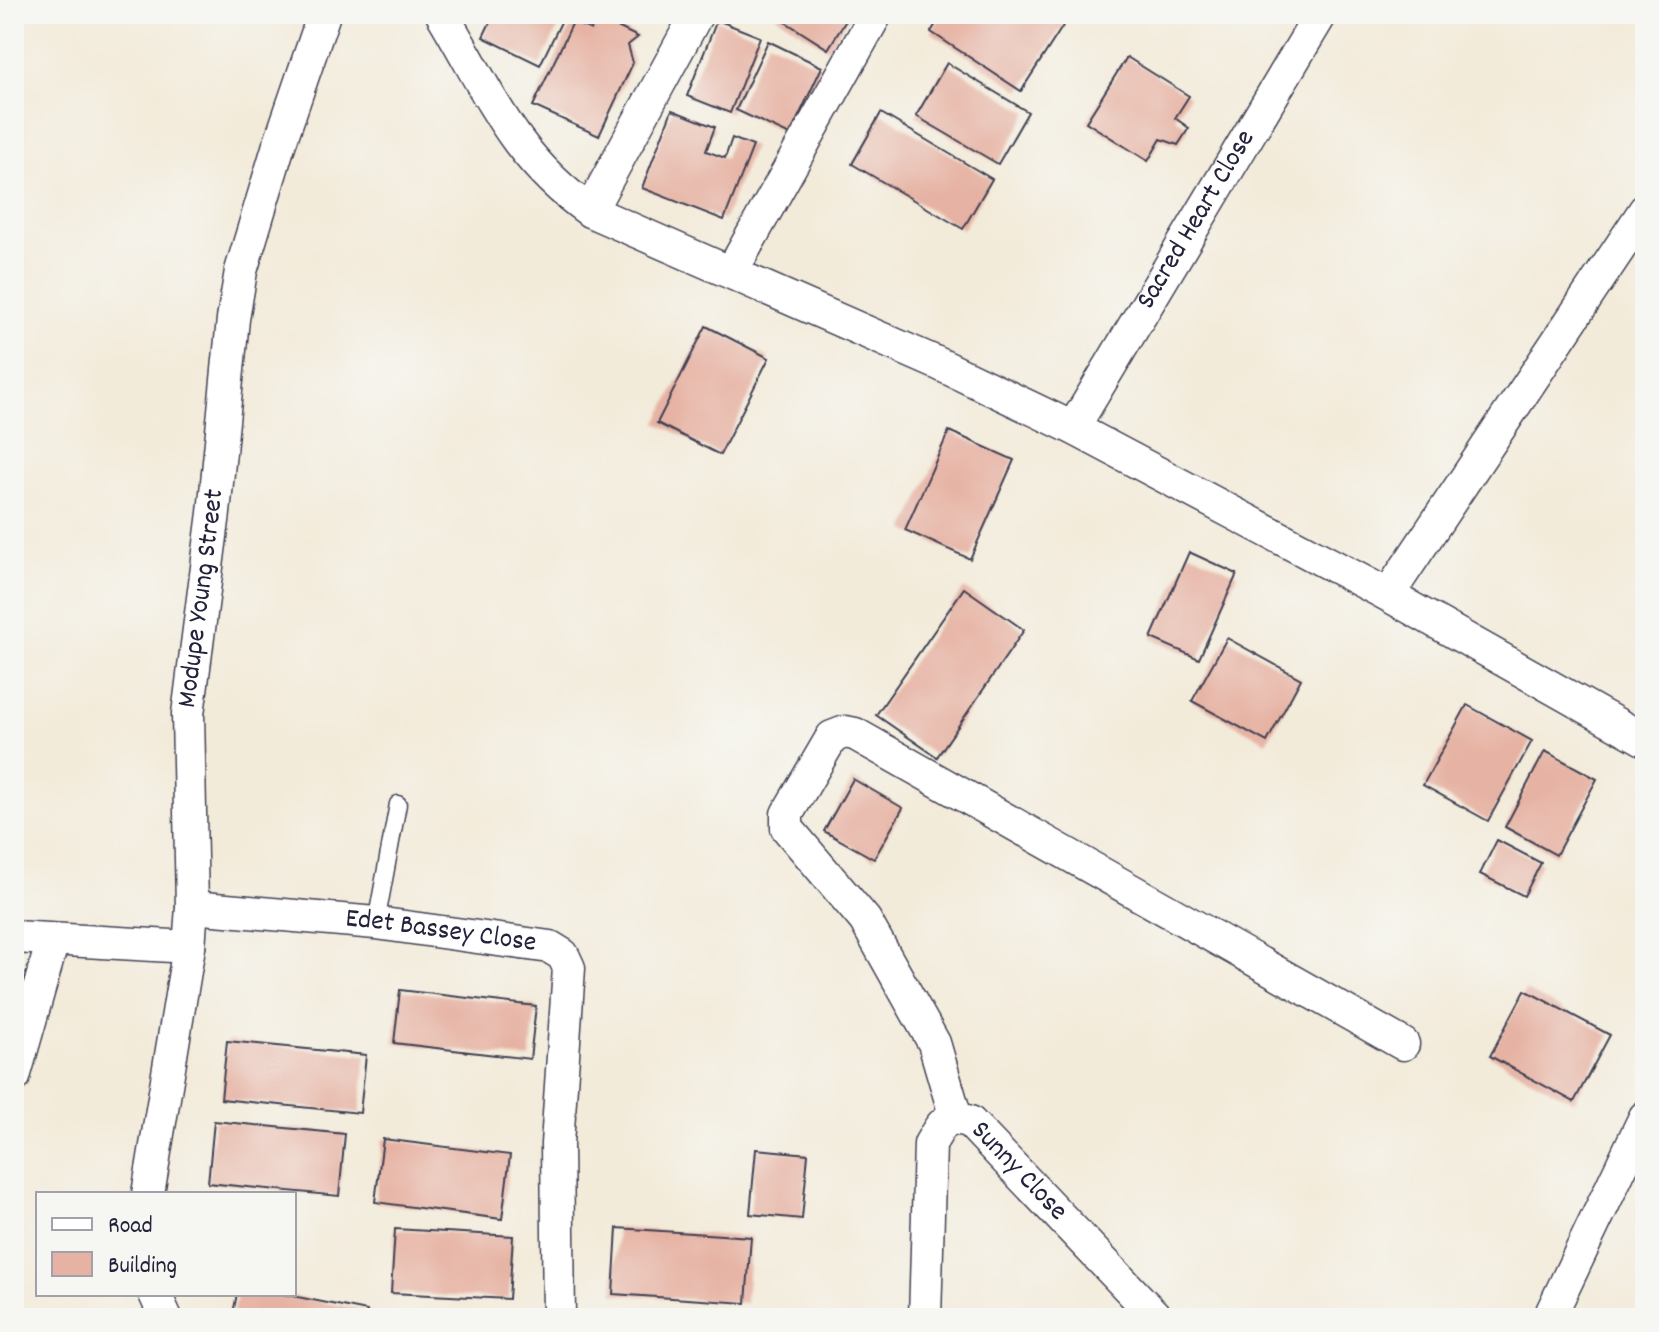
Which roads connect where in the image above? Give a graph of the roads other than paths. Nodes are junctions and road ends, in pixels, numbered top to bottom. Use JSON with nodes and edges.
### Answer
{"nodes":[{"id":1,"x":324,"y":14,"type":"edge"},
{"id":2,"x":442,"y":14,"type":"edge"},
{"id":3,"x":697,"y":14,"type":"edge"},
{"id":4,"x":876,"y":14,"type":"edge"},
{"id":5,"x":1321,"y":14,"type":"edge"},
{"id":6,"x":1645,"y":210,"type":"edge"},
{"id":7,"x":590,"y":211,"type":"junction"},
{"id":8,"x":732,"y":271,"type":"junction"},
{"id":9,"x":1073,"y":428,"type":"junction"},
{"id":10,"x":1388,"y":595,"type":"junction"},
{"id":11,"x":1645,"y":740,"type":"edge"},
{"id":12,"x":398,"y":804,"type":"dead end"},
{"id":13,"x":192,"y":907,"type":"junction"},
{"id":14,"x":376,"y":923,"type":"junction"},
{"id":15,"x":14,"y":937,"type":"edge"},
{"id":16,"x":53,"y":940,"type":"junction"},
{"id":17,"x":189,"y":947,"type":"junction"},
{"id":18,"x":1403,"y":1044,"type":"dead end"},
{"id":19,"x":14,"y":1077,"type":"edge"},
{"id":20,"x":1645,"y":1117,"type":"edge"},
{"id":21,"x":956,"y":1118,"type":"junction"},
{"id":22,"x":148,"y":1192,"type":"edge"},
{"id":23,"x":156,"y":1296,"type":"edge"},
{"id":24,"x":166,"y":1318,"type":"edge"},
{"id":25,"x":559,"y":1318,"type":"edge"},
{"id":26,"x":925,"y":1318,"type":"edge"},
{"id":27,"x":1157,"y":1318,"type":"edge"},
{"id":28,"x":1549,"y":1318,"type":"edge"}],
"edges":[{"from":1,"to":13,"type":"street","name":"Modupe Young Street"},
{"from":2,"to":7,"type":"street"},
{"from":3,"to":7,"type":"street"},
{"from":4,"to":8,"type":"street"},
{"from":5,"to":9,"type":"street","name":"Sacred Heart Close"},
{"from":6,"to":10,"type":"street"},
{"from":7,"to":8,"type":"street"},
{"from":8,"to":9,"type":"street"},
{"from":9,"to":10,"type":"street"},
{"from":10,"to":11,"type":"street"},
{"from":12,"to":14,"type":"lane"},
{"from":13,"to":14,"type":"street","name":"Edet Bassey Close"},
{"from":13,"to":17,"type":"street","name":"Modupe Young Street"},
{"from":14,"to":25,"type":"street","name":"Edet Bassey Close"},
{"from":15,"to":16,"type":"street"},
{"from":16,"to":17,"type":"street"},
{"from":16,"to":19,"type":"street"},
{"from":17,"to":22,"type":"street","name":"Modupe Young Street"},
{"from":18,"to":21,"type":"street"},
{"from":20,"to":28,"type":"street"},
{"from":21,"to":26,"type":"street","name":"Sunny Close"},
{"from":21,"to":27,"type":"street","name":"Sunny Close"},
{"from":23,"to":24,"type":"street"}]}
